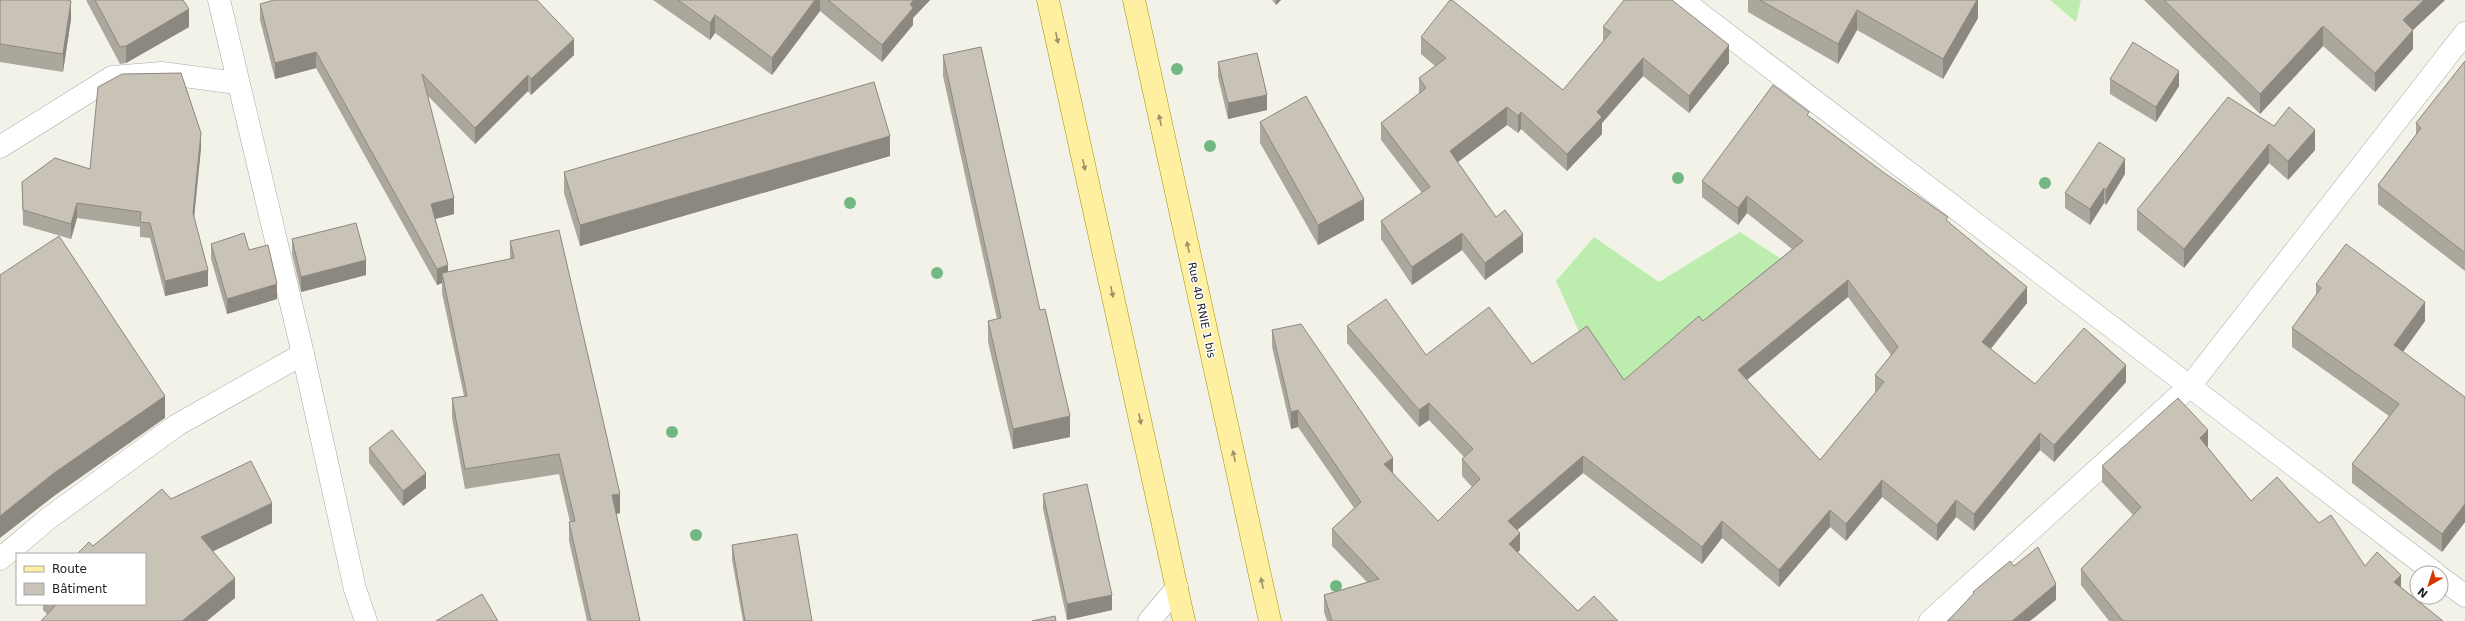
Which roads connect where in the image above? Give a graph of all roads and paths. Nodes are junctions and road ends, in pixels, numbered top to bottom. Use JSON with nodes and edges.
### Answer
{"nodes":[{"id":1,"x":219,"y":0,"type":"edge"},
{"id":2,"x":1048,"y":0,"type":"edge"},
{"id":3,"x":1134,"y":0,"type":"edge"},
{"id":4,"x":1682,"y":0,"type":"edge"},
{"id":5,"x":2465,"y":33,"type":"edge"},
{"id":6,"x":237,"y":83,"type":"junction"},
{"id":7,"x":0,"y":147,"type":"edge"},
{"id":8,"x":302,"y":354,"type":"junction"},
{"id":9,"x":2190,"y":386,"type":"junction"},
{"id":10,"x":0,"y":559,"type":"edge"},
{"id":11,"x":2425,"y":565,"type":"edge"},
{"id":12,"x":2449,"y":584,"type":"edge"},
{"id":13,"x":1177,"y":588,"type":"junction"},
{"id":14,"x":2465,"y":596,"type":"edge"},
{"id":15,"x":366,"y":621,"type":"edge"},
{"id":16,"x":1149,"y":621,"type":"edge"},
{"id":17,"x":1184,"y":621,"type":"edge"},
{"id":18,"x":1270,"y":621,"type":"edge"},
{"id":19,"x":1930,"y":621,"type":"edge"}],
"edges":[{"from":1,"to":6,"type":"street"},
{"from":2,"to":13,"type":"main road","one_way":true},
{"from":18,"to":3,"type":"main road","name":"Rue 40 RNIE 1 bis","one_way":true},
{"from":4,"to":9,"type":"street"},
{"from":5,"to":9,"type":"street"},
{"from":6,"to":7,"type":"street"},
{"from":6,"to":8,"type":"street"},
{"from":8,"to":10,"type":"street"},
{"from":8,"to":15,"type":"street"},
{"from":9,"to":11,"type":"street"},
{"from":9,"to":19,"type":"street"},
{"from":12,"to":14,"type":"street"},
{"from":13,"to":16,"type":"street"},
{"from":13,"to":17,"type":"main road"}]}
